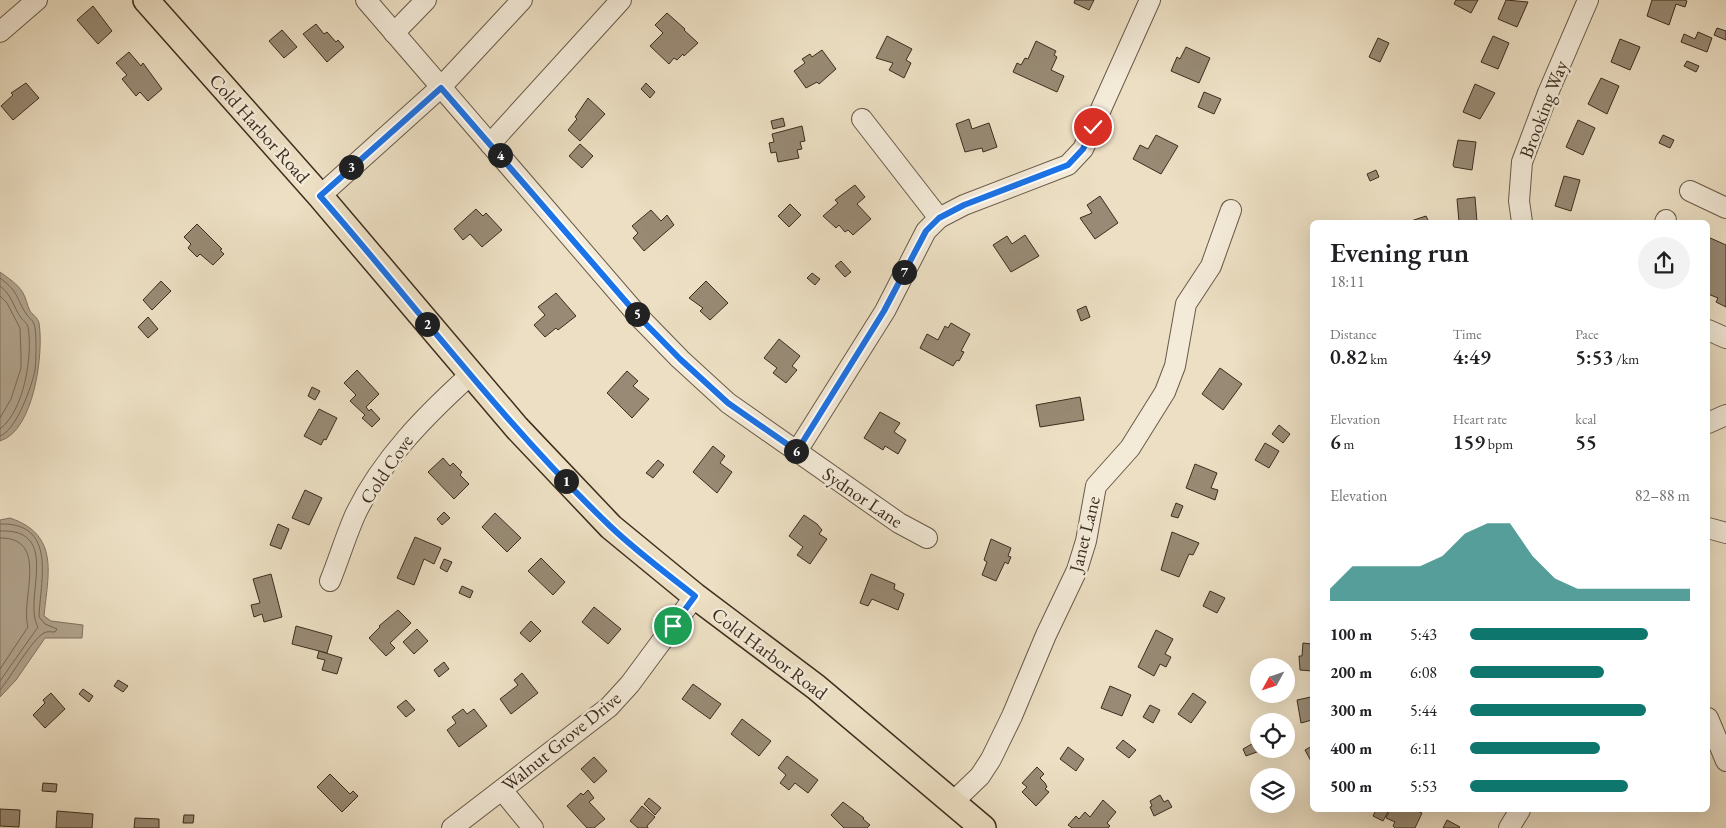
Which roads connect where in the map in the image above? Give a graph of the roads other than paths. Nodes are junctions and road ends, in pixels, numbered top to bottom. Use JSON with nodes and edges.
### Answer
{"nodes":[{"id":1,"x":37,"y":0,"type":"edge"},
{"id":2,"x":146,"y":0,"type":"edge"},
{"id":3,"x":366,"y":0,"type":"edge"},
{"id":4,"x":426,"y":0,"type":"edge"},
{"id":5,"x":522,"y":0,"type":"edge"},
{"id":6,"x":621,"y":0,"type":"edge"},
{"id":7,"x":1150,"y":0,"type":"edge"},
{"id":8,"x":1588,"y":0,"type":"edge"},
{"id":9,"x":0,"y":32,"type":"edge"},
{"id":10,"x":394,"y":33,"type":"junction"},
{"id":11,"x":441,"y":88,"type":"junction"},
{"id":12,"x":862,"y":120,"type":"dead end"},
{"id":13,"x":490,"y":144,"type":"junction"},
{"id":14,"x":1690,"y":191,"type":"dead end"},
{"id":15,"x":320,"y":196,"type":"junction"},
{"id":16,"x":1726,"y":208,"type":"edge"},
{"id":17,"x":1230,"y":210,"type":"dead end"},
{"id":18,"x":939,"y":218,"type":"junction"},
{"id":19,"x":1522,"y":220,"type":"edge"},
{"id":20,"x":1710,"y":331,"type":"edge"},
{"id":21,"x":1726,"y":338,"type":"edge"},
{"id":22,"x":470,"y":375,"type":"junction"},
{"id":23,"x":1726,"y":415,"type":"edge"},
{"id":24,"x":1710,"y":421,"type":"edge"},
{"id":25,"x":797,"y":451,"type":"junction"},
{"id":26,"x":1710,"y":529,"type":"edge"},
{"id":27,"x":1726,"y":533,"type":"edge"},
{"id":28,"x":926,"y":538,"type":"dead end"},
{"id":29,"x":330,"y":582,"type":"dead end"},
{"id":30,"x":695,"y":596,"type":"junction"},
{"id":31,"x":1710,"y":723,"type":"edge"},
{"id":32,"x":1726,"y":761,"type":"edge"},
{"id":33,"x":502,"y":790,"type":"junction"},
{"id":34,"x":953,"y":802,"type":"junction"},
{"id":35,"x":452,"y":828,"type":"edge"},
{"id":36,"x":533,"y":828,"type":"edge"},
{"id":37,"x":983,"y":828,"type":"edge"}],
"edges":[{"from":1,"to":9,"type":"street"},
{"from":2,"to":15,"type":"main road","name":"Cold Harbor Road"},
{"from":3,"to":10,"type":"street","name":"Sydnor Lane"},
{"from":4,"to":10,"type":"street"},
{"from":5,"to":11,"type":"street"},
{"from":6,"to":13,"type":"street"},
{"from":7,"to":18,"type":"street"},
{"from":8,"to":19,"type":"street","name":"Brooking Way"},
{"from":10,"to":11,"type":"street","name":"Sydnor Lane"},
{"from":11,"to":13,"type":"street","name":"Sydnor Lane"},
{"from":11,"to":15,"type":"street"},
{"from":12,"to":18,"type":"street"},
{"from":13,"to":25,"type":"street","name":"Sydnor Lane"},
{"from":14,"to":16,"type":"street"},
{"from":15,"to":22,"type":"main road","name":"Cold Harbor Road"},
{"from":17,"to":34,"type":"street","name":"Janet Lane"},
{"from":18,"to":25,"type":"street"},
{"from":20,"to":21,"type":"street"},
{"from":22,"to":29,"type":"street","name":"Cold Cove"},
{"from":22,"to":30,"type":"main road","name":"Cold Harbor Road"},
{"from":23,"to":24,"type":"street"},
{"from":25,"to":28,"type":"street","name":"Sydnor Lane"},
{"from":26,"to":27,"type":"street"},
{"from":30,"to":33,"type":"street","name":"Walnut Grove Drive"},
{"from":30,"to":34,"type":"main road","name":"Cold Harbor Road"},
{"from":31,"to":32,"type":"street"},
{"from":33,"to":35,"type":"street","name":"Walnut Grove Drive"},
{"from":33,"to":36,"type":"street"},
{"from":34,"to":37,"type":"main road","name":"Cold Harbor Road"}]}
